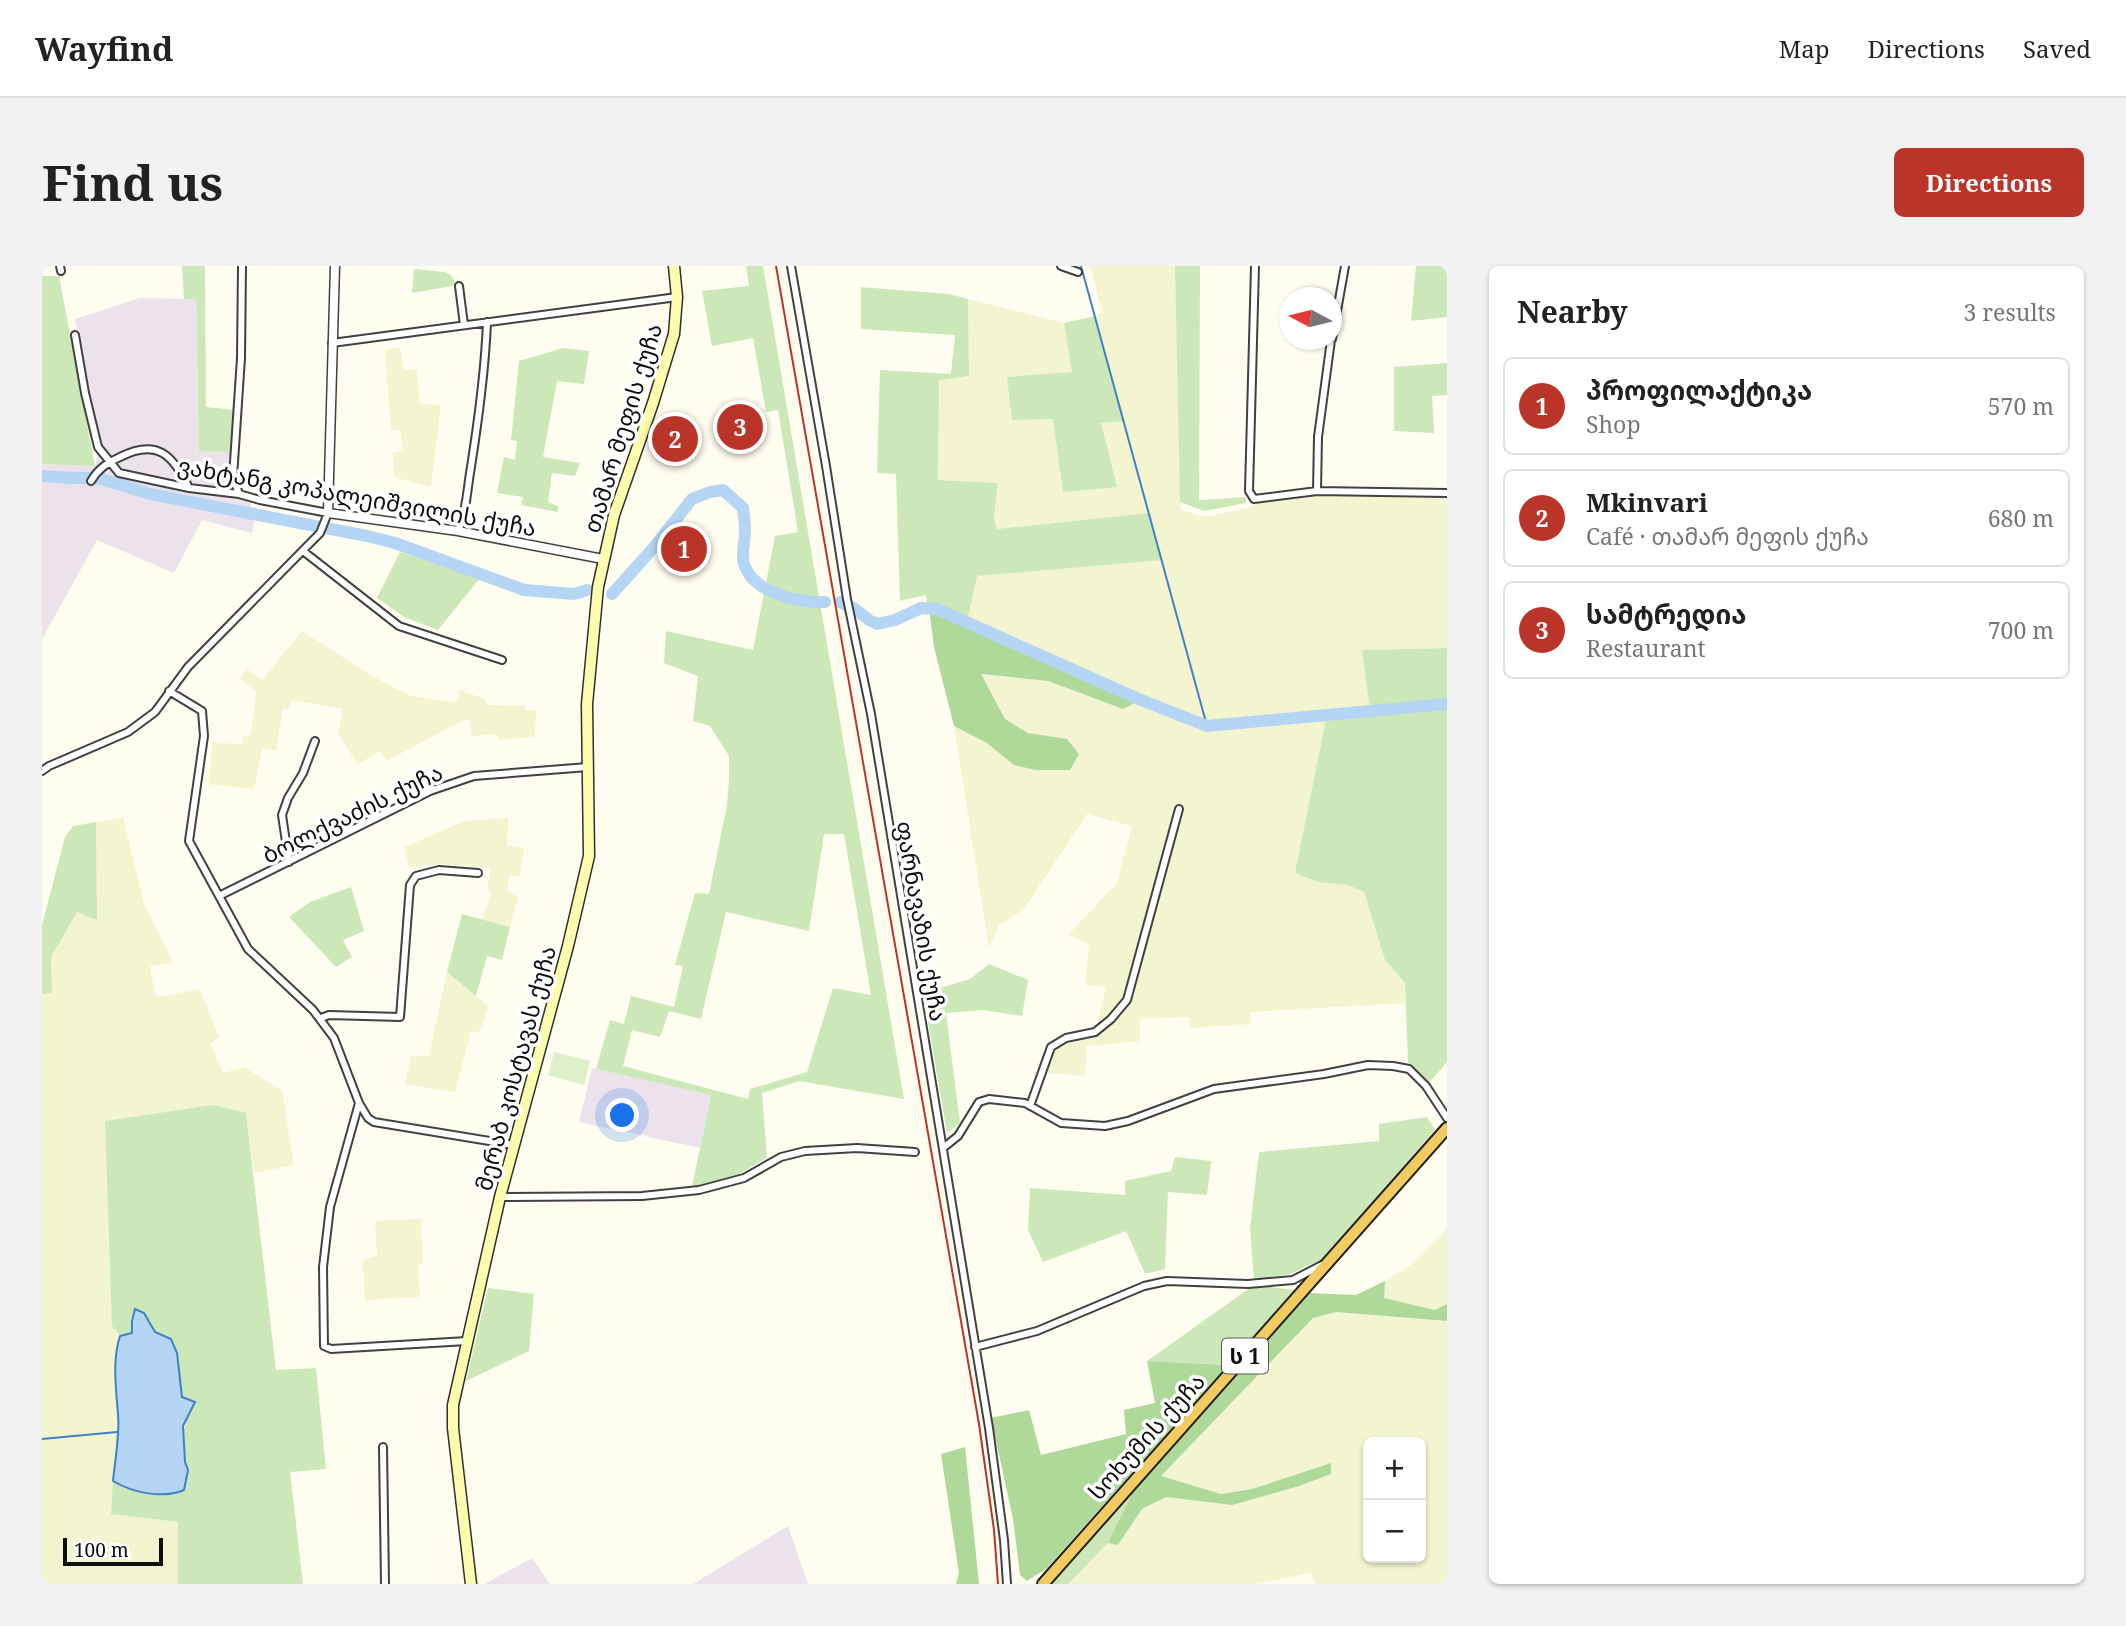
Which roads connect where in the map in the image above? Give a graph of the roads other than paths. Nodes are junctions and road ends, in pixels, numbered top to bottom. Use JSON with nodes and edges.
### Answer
{"nodes":[{"id":1,"x":242,"y":266,"type":"edge"},
{"id":2,"x":335,"y":266,"type":"edge"},
{"id":3,"x":674,"y":266,"type":"edge"},
{"id":4,"x":791,"y":266,"type":"edge"},
{"id":5,"x":1061,"y":266,"type":"edge"},
{"id":6,"x":1255,"y":266,"type":"edge"},
{"id":7,"x":1345,"y":266,"type":"edge"},
{"id":8,"x":1078,"y":272,"type":"dead end"},
{"id":9,"x":459,"y":286,"type":"dead end"},
{"id":10,"x":1341,"y":287,"type":"edge"},
{"id":11,"x":677,"y":297,"type":"junction"},
{"id":12,"x":487,"y":322,"type":"junction"},
{"id":13,"x":464,"y":325,"type":"junction"},
{"id":14,"x":75,"y":335,"type":"dead end"},
{"id":15,"x":332,"y":343,"type":"junction"},
{"id":16,"x":1330,"y":350,"type":"edge"},
{"id":17,"x":109,"y":463,"type":"junction"},
{"id":18,"x":92,"y":478,"type":"dead end"},
{"id":19,"x":189,"y":488,"type":"junction"},
{"id":20,"x":1317,"y":491,"type":"junction"},
{"id":21,"x":1447,"y":493,"type":"edge"},
{"id":22,"x":239,"y":494,"type":"junction"},
{"id":23,"x":328,"y":513,"type":"junction"},
{"id":24,"x":458,"y":531,"type":"junction"},
{"id":25,"x":303,"y":551,"type":"junction"},
{"id":26,"x":603,"y":559,"type":"junction"},
{"id":27,"x":502,"y":660,"type":"dead end"},
{"id":28,"x":169,"y":691,"type":"junction"},
{"id":29,"x":315,"y":741,"type":"dead end"},
{"id":30,"x":588,"y":767,"type":"junction"},
{"id":31,"x":42,"y":771,"type":"edge"},
{"id":32,"x":1179,"y":809,"type":"dead end"},
{"id":33,"x":289,"y":862,"type":"junction"},
{"id":34,"x":478,"y":873,"type":"dead end"},
{"id":35,"x":219,"y":896,"type":"junction"},
{"id":36,"x":321,"y":1018,"type":"junction"},
{"id":37,"x":359,"y":1103,"type":"junction"},
{"id":38,"x":1030,"y":1106,"type":"junction"},
{"id":39,"x":1447,"y":1118,"type":"edge"},
{"id":40,"x":1447,"y":1128,"type":"edge"},
{"id":41,"x":514,"y":1145,"type":"junction"},
{"id":42,"x":943,"y":1148,"type":"junction"},
{"id":43,"x":915,"y":1152,"type":"dead end"},
{"id":44,"x":500,"y":1197,"type":"junction"},
{"id":45,"x":1331,"y":1261,"type":"junction"},
{"id":46,"x":467,"y":1341,"type":"junction"},
{"id":47,"x":975,"y":1347,"type":"junction"},
{"id":48,"x":383,"y":1447,"type":"dead end"},
{"id":49,"x":385,"y":1584,"type":"edge"},
{"id":50,"x":471,"y":1584,"type":"edge"},
{"id":51,"x":1007,"y":1584,"type":"edge"},
{"id":52,"x":1043,"y":1584,"type":"edge"}],
"edges":[{"from":1,"to":22,"type":"street"},
{"from":2,"to":15,"type":"street"},
{"from":3,"to":11,"type":"main road","name":"თამარ მეფის ქუჩა"},
{"from":4,"to":42,"type":"street","name":"ფარნავაზის ქუჩა"},
{"from":5,"to":8,"type":"street"},
{"from":6,"to":20,"type":"street"},
{"from":7,"to":10,"type":"street"},
{"from":9,"to":13,"type":"street"},
{"from":11,"to":12,"type":"street"},
{"from":11,"to":26,"type":"main road","name":"თამარ მეფის ქუჩა"},
{"from":12,"to":13,"type":"street"},
{"from":12,"to":24,"type":"street"},
{"from":13,"to":15,"type":"street"},
{"from":14,"to":17,"type":"street"},
{"from":15,"to":23,"type":"street"},
{"from":16,"to":20,"type":"street"},
{"from":17,"to":18,"type":"street"},
{"from":17,"to":19,"type":"street","name":"ვახტანგ კოპალეიშვილის ქუჩა"},
{"from":17,"to":19,"type":"street"},
{"from":19,"to":22,"type":"street","name":"ვახტანგ კოპალეიშვილის ქუჩა"},
{"from":20,"to":21,"type":"street"},
{"from":22,"to":23,"type":"street","name":"ვახტანგ კოპალეიშვილის ქუჩა"},
{"from":23,"to":24,"type":"street","name":"ვახტანგ კოპალეიშვილის ქუჩა"},
{"from":23,"to":25,"type":"street"},
{"from":24,"to":26,"type":"street","name":"ვახტანგ კოპალეიშვილის ქუჩა"},
{"from":25,"to":27,"type":"street"},
{"from":25,"to":28,"type":"street"},
{"from":26,"to":30,"type":"main road","name":"მერაბ კოსტავას ქუჩა"},
{"from":28,"to":31,"type":"street"},
{"from":28,"to":35,"type":"street"},
{"from":29,"to":33,"type":"street"},
{"from":30,"to":33,"type":"street","name":"ბოლქვაძის ქუჩა"},
{"from":30,"to":41,"type":"main road","name":"მერაბ კოსტავას ქუჩა"},
{"from":32,"to":38,"type":"street"},
{"from":33,"to":35,"type":"street","name":"ბოლქვაძის ქუჩა"},
{"from":34,"to":36,"type":"street"},
{"from":35,"to":36,"type":"street"},
{"from":36,"to":37,"type":"street"},
{"from":37,"to":41,"type":"street"},
{"from":37,"to":46,"type":"street"},
{"from":38,"to":39,"type":"street"},
{"from":38,"to":42,"type":"street"},
{"from":40,"to":45,"type":"highway","name":"სოხუმის ქუჩა","number":"ს 1"},
{"from":41,"to":44,"type":"main road","name":"მერაბ კოსტავას ქუჩა"},
{"from":42,"to":47,"type":"street","name":"ფარნავაზის ქუჩა"},
{"from":43,"to":44,"type":"street"},
{"from":44,"to":46,"type":"main road","name":"მერაბ კოსტავას ქუჩა"},
{"from":45,"to":47,"type":"street"},
{"from":45,"to":52,"type":"highway","name":"სოხუმის ქუჩა","number":"ს 1"},
{"from":46,"to":50,"type":"main road","name":"მერაბ კოსტავას ქუჩა"},
{"from":47,"to":51,"type":"street","name":"ფარნავაზის ქუჩა"},
{"from":48,"to":49,"type":"street"}]}
